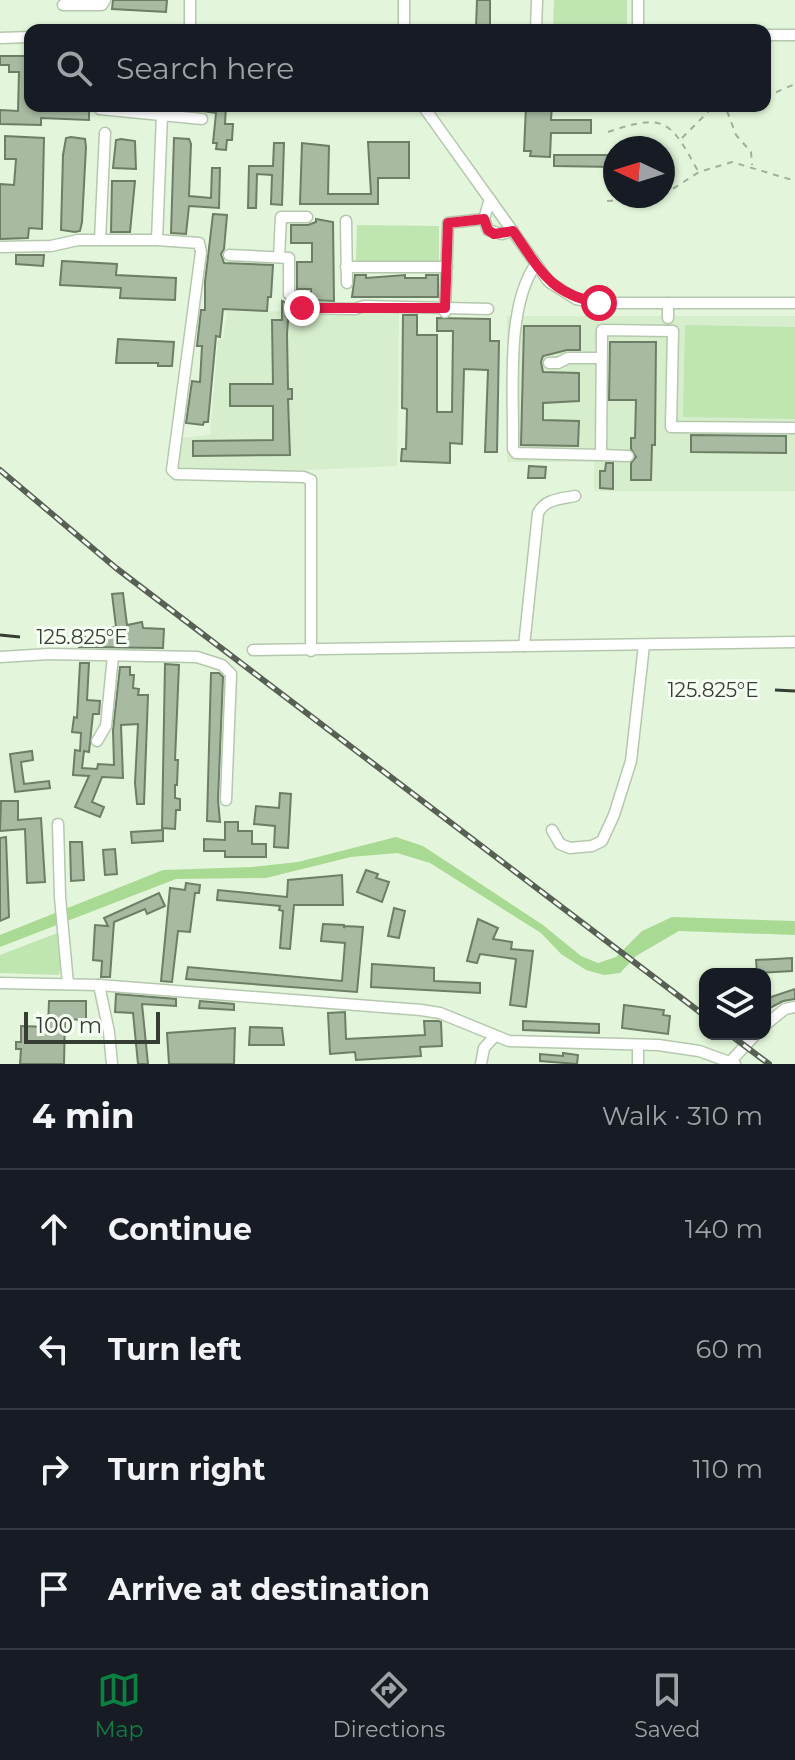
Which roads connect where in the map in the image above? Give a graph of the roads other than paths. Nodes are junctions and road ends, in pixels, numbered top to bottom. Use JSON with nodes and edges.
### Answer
{"nodes":[{"id":1,"x":105,"y":0,"type":"edge"},
{"id":2,"x":190,"y":0,"type":"edge"},
{"id":3,"x":404,"y":0,"type":"edge"},
{"id":4,"x":537,"y":0,"type":"edge"},
{"id":5,"x":638,"y":0,"type":"edge"},
{"id":6,"x":63,"y":5,"type":"dead end"},
{"id":7,"x":190,"y":24,"type":"edge"},
{"id":8,"x":404,"y":24,"type":"edge"},
{"id":9,"x":536,"y":24,"type":"edge"},
{"id":10,"x":638,"y":24,"type":"edge"},
{"id":11,"x":771,"y":35,"type":"edge"},
{"id":12,"x":795,"y":35,"type":"edge"},
{"id":13,"x":24,"y":37,"type":"edge"},
{"id":14,"x":0,"y":38,"type":"edge"},
{"id":15,"x":131,"y":112,"type":"edge"},
{"id":16,"x":427,"y":112,"type":"edge"},
{"id":17,"x":162,"y":115,"type":"junction"},
{"id":18,"x":202,"y":119,"type":"dead end"},
{"id":19,"x":105,"y":133,"type":"dead end"},
{"id":20,"x":490,"y":199,"type":"junction"},
{"id":21,"x":307,"y":217,"type":"dead end"},
{"id":22,"x":484,"y":219,"type":"junction"},
{"id":23,"x":346,"y":221,"type":"dead end"},
{"id":24,"x":513,"y":231,"type":"junction"},
{"id":25,"x":100,"y":240,"type":"junction"},
{"id":26,"x":157,"y":240,"type":"junction"},
{"id":27,"x":0,"y":247,"type":"edge"},
{"id":28,"x":229,"y":255,"type":"dead end"},
{"id":29,"x":279,"y":257,"type":"junction"},
{"id":30,"x":536,"y":264,"type":"junction"},
{"id":31,"x":346,"y":267,"type":"junction"},
{"id":32,"x":447,"y":267,"type":"junction"},
{"id":33,"x":347,"y":283,"type":"dead end"},
{"id":34,"x":668,"y":303,"type":"junction"},
{"id":35,"x":795,"y":303,"type":"edge"},
{"id":36,"x":488,"y":309,"type":"dead end"},
{"id":37,"x":445,"y":311,"type":"junction"},
{"id":38,"x":667,"y":325,"type":"junction"},
{"id":39,"x":601,"y":358,"type":"junction"},
{"id":40,"x":549,"y":363,"type":"dead end"},
{"id":41,"x":793,"y":428,"type":"dead end"},
{"id":42,"x":601,"y":455,"type":"junction"},
{"id":43,"x":628,"y":456,"type":"dead end"},
{"id":44,"x":575,"y":496,"type":"dead end"},
{"id":45,"x":795,"y":642,"type":"edge"},
{"id":46,"x":644,"y":645,"type":"junction"},
{"id":47,"x":524,"y":646,"type":"junction"},
{"id":48,"x":253,"y":650,"type":"dead end"},
{"id":49,"x":311,"y":651,"type":"junction"},
{"id":50,"x":113,"y":656,"type":"junction"},
{"id":51,"x":0,"y":657,"type":"edge"},
{"id":52,"x":97,"y":741,"type":"dead end"},
{"id":53,"x":226,"y":800,"type":"dead end"},
{"id":54,"x":58,"y":824,"type":"dead end"},
{"id":55,"x":552,"y":830,"type":"dead end"},
{"id":56,"x":0,"y":983,"type":"edge"},
{"id":57,"x":68,"y":984,"type":"junction"},
{"id":58,"x":99,"y":985,"type":"junction"},
{"id":59,"x":795,"y":1007,"type":"edge"},
{"id":60,"x":771,"y":1020,"type":"edge"},
{"id":61,"x":494,"y":1037,"type":"junction"},
{"id":62,"x":751,"y":1040,"type":"edge"},
{"id":63,"x":638,"y":1045,"type":"junction"},
{"id":64,"x":733,"y":1063,"type":"edge"},
{"id":65,"x":112,"y":1064,"type":"edge"},
{"id":66,"x":481,"y":1064,"type":"edge"},
{"id":67,"x":638,"y":1064,"type":"edge"}],
"edges":[{"from":1,"to":6,"type":"street"},
{"from":2,"to":7,"type":"street"},
{"from":3,"to":8,"type":"street"},
{"from":4,"to":9,"type":"street"},
{"from":5,"to":10,"type":"street"},
{"from":11,"to":12,"type":"street"},
{"from":13,"to":14,"type":"street"},
{"from":15,"to":17,"type":"street"},
{"from":16,"to":20,"type":"street"},
{"from":17,"to":18,"type":"street"},
{"from":17,"to":26,"type":"street"},
{"from":19,"to":25,"type":"street"},
{"from":20,"to":22,"type":"street"},
{"from":20,"to":24,"type":"street"},
{"from":21,"to":29,"type":"street"},
{"from":22,"to":24,"type":"street"},
{"from":22,"to":32,"type":"street"},
{"from":23,"to":31,"type":"street"},
{"from":24,"to":30,"type":"street"},
{"from":25,"to":26,"type":"street"},
{"from":25,"to":27,"type":"street"},
{"from":26,"to":49,"type":"street"},
{"from":28,"to":29,"type":"street"},
{"from":29,"to":37,"type":"street"},
{"from":30,"to":34,"type":"street"},
{"from":30,"to":42,"type":"street"},
{"from":31,"to":32,"type":"street"},
{"from":31,"to":33,"type":"street"},
{"from":32,"to":37,"type":"street"},
{"from":34,"to":35,"type":"street"},
{"from":34,"to":38,"type":"street"},
{"from":36,"to":37,"type":"street"},
{"from":38,"to":39,"type":"street"},
{"from":38,"to":41,"type":"street"},
{"from":39,"to":40,"type":"street"},
{"from":39,"to":42,"type":"street"},
{"from":42,"to":43,"type":"street"},
{"from":44,"to":47,"type":"street"},
{"from":45,"to":46,"type":"street"},
{"from":46,"to":47,"type":"street"},
{"from":46,"to":55,"type":"street"},
{"from":47,"to":49,"type":"street"},
{"from":48,"to":49,"type":"street"},
{"from":50,"to":51,"type":"street"},
{"from":50,"to":52,"type":"street"},
{"from":50,"to":53,"type":"street"},
{"from":54,"to":57,"type":"street"},
{"from":56,"to":57,"type":"street"},
{"from":57,"to":58,"type":"street"},
{"from":58,"to":61,"type":"street"},
{"from":58,"to":65,"type":"street"},
{"from":59,"to":60,"type":"street"},
{"from":61,"to":63,"type":"street"},
{"from":61,"to":66,"type":"street"},
{"from":62,"to":64,"type":"street"},
{"from":63,"to":64,"type":"street"},
{"from":63,"to":67,"type":"street"}]}
